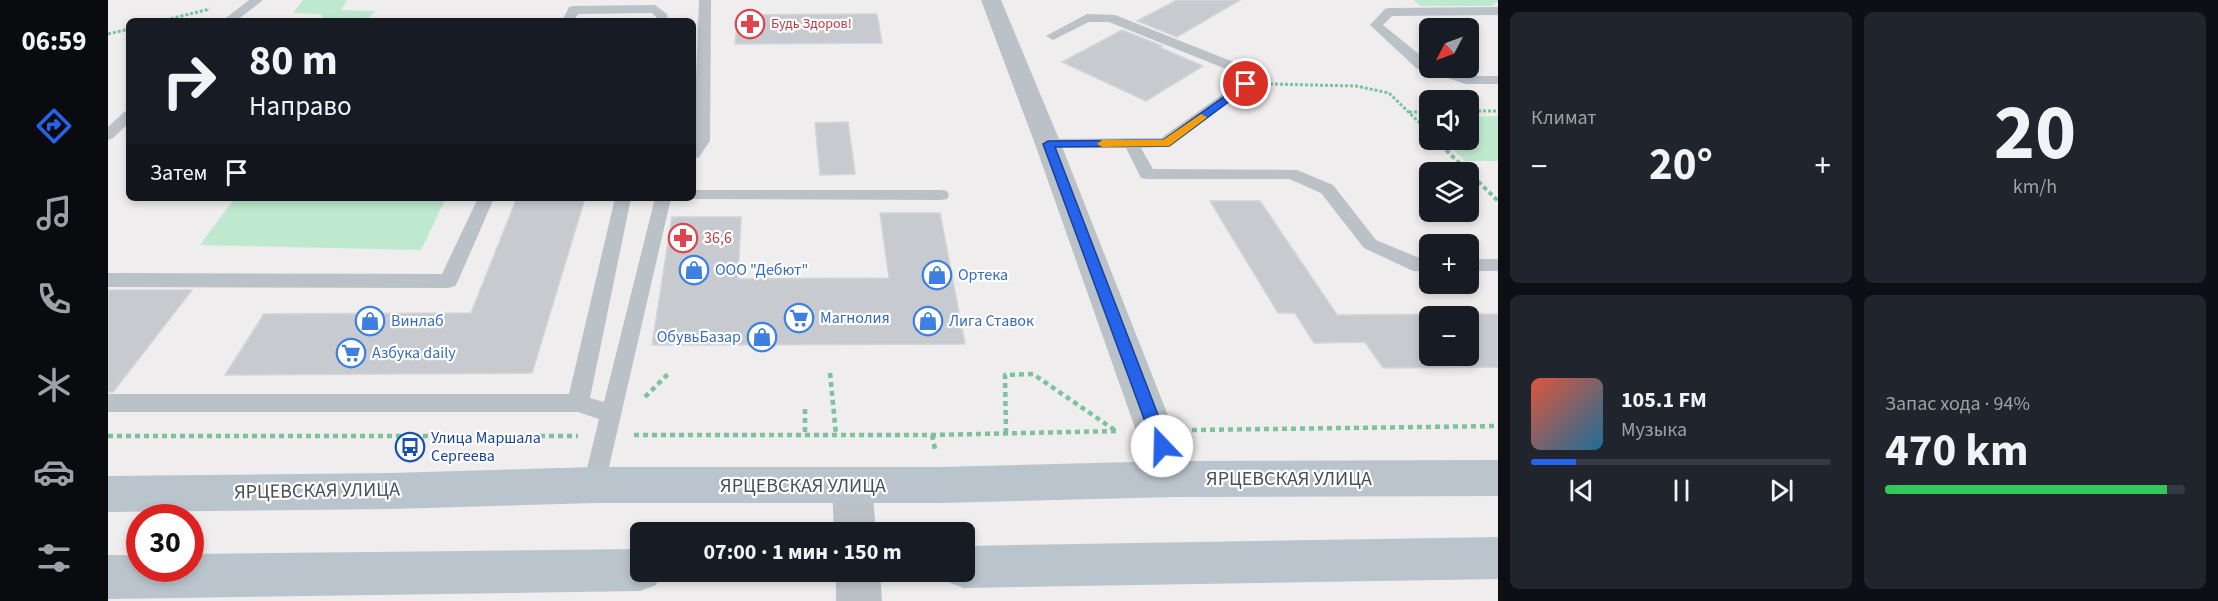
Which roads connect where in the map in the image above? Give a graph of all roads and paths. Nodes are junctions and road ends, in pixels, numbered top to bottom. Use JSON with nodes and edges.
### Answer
{"nodes":[{"id":1,"x":257,"y":0,"type":"edge"},
{"id":2,"x":705,"y":0,"type":"edge"},
{"id":3,"x":991,"y":0,"type":"edge"},
{"id":4,"x":215,"y":8,"type":"dead end"},
{"id":5,"x":1498,"y":11,"type":"edge"},
{"id":6,"x":173,"y":18,"type":"edge"},
{"id":7,"x":232,"y":18,"type":"edge"},
{"id":8,"x":569,"y":18,"type":"edge"},
{"id":9,"x":663,"y":18,"type":"edge"},
{"id":10,"x":126,"y":30,"type":"edge"},
{"id":11,"x":108,"y":34,"type":"edge"},
{"id":12,"x":1053,"y":36,"type":"dead end"},
{"id":13,"x":1498,"y":80,"type":"edge"},
{"id":14,"x":1246,"y":84,"type":"junction"},
{"id":15,"x":1479,"y":111,"type":"edge"},
{"id":16,"x":1498,"y":111,"type":"edge"},
{"id":17,"x":1408,"y":112,"type":"junction"},
{"id":18,"x":1419,"y":112,"type":"edge"},
{"id":19,"x":126,"y":118,"type":"edge"},
{"id":20,"x":1419,"y":122,"type":"edge"},
{"id":21,"x":108,"y":135,"type":"edge"},
{"id":22,"x":1048,"y":144,"type":"junction"},
{"id":23,"x":1131,"y":144,"type":"junction"},
{"id":24,"x":696,"y":150,"type":"edge"},
{"id":25,"x":1446,"y":150,"type":"edge"},
{"id":26,"x":696,"y":195,"type":"edge"},
{"id":27,"x":941,"y":195,"type":"dead end"},
{"id":28,"x":485,"y":201,"type":"edge"},
{"id":29,"x":622,"y":201,"type":"edge"},
{"id":30,"x":662,"y":201,"type":"edge"},
{"id":31,"x":1498,"y":201,"type":"edge"},
{"id":32,"x":1479,"y":265,"type":"edge"},
{"id":33,"x":1498,"y":265,"type":"edge"},
{"id":34,"x":1419,"y":266,"type":"edge"},
{"id":35,"x":108,"y":280,"type":"edge"},
{"id":36,"x":830,"y":374,"type":"dead end"},
{"id":37,"x":108,"y":403,"type":"edge"},
{"id":38,"x":578,"y":403,"type":"junction"},
{"id":39,"x":805,"y":409,"type":"dead end"},
{"id":40,"x":612,"y":414,"type":"junction"},
{"id":41,"x":1498,"y":426,"type":"edge"},
{"id":42,"x":1156,"y":430,"type":"junction"},
{"id":43,"x":1006,"y":433,"type":"dead end"},
{"id":44,"x":836,"y":435,"type":"dead end"},
{"id":45,"x":932,"y":435,"type":"dead end"},
{"id":46,"x":805,"y":436,"type":"dead end"},
{"id":47,"x":936,"y":456,"type":"dead end"},
{"id":48,"x":1173,"y":478,"type":"junction"},
{"id":49,"x":1498,"y":478,"type":"edge"},
{"id":50,"x":595,"y":485,"type":"junction"},
{"id":51,"x":852,"y":485,"type":"junction"},
{"id":52,"x":108,"y":494,"type":"edge"},
{"id":53,"x":854,"y":522,"type":"edge"},
{"id":54,"x":1498,"y":558,"type":"edge"},
{"id":55,"x":975,"y":567,"type":"edge"},
{"id":56,"x":630,"y":570,"type":"edge"},
{"id":57,"x":108,"y":577,"type":"edge"},
{"id":58,"x":858,"y":582,"type":"edge"},
{"id":59,"x":859,"y":601,"type":"edge"}],
"edges":[{"from":1,"to":7,"type":"lane"},
{"from":2,"to":24,"type":"lane"},
{"from":3,"to":22,"type":"street"},
{"from":4,"to":6,"type":"path"},
{"from":5,"to":13,"type":"lane"},
{"from":8,"to":9,"type":"lane"},
{"from":10,"to":11,"type":"path"},
{"from":12,"to":14,"type":"lane"},
{"from":14,"to":17,"type":"path"},
{"from":14,"to":23,"type":"lane"},
{"from":15,"to":16,"type":"path"},
{"from":17,"to":18,"type":"path"},
{"from":17,"to":20,"type":"path"},
{"from":19,"to":21,"type":"lane"},
{"from":22,"to":23,"type":"lane"},
{"from":22,"to":42,"type":"street"},
{"from":23,"to":34,"type":"lane"},
{"from":25,"to":31,"type":"path"},
{"from":26,"to":27,"type":"lane"},
{"from":28,"to":35,"type":"lane"},
{"from":29,"to":38,"type":"lane"},
{"from":30,"to":40,"type":"lane"},
{"from":32,"to":33,"type":"lane"},
{"from":36,"to":44,"type":"path"},
{"from":37,"to":38,"type":"lane"},
{"from":38,"to":40,"type":"lane"},
{"from":39,"to":46,"type":"path"},
{"from":40,"to":50,"type":"lane"},
{"from":41,"to":42,"type":"path"},
{"from":42,"to":43,"type":"path"},
{"from":42,"to":48,"type":"street"},
{"from":45,"to":47,"type":"path"},
{"from":48,"to":49,"type":"main road","name":"ЯРЦЕВСКАЯ УЛИЦА"},
{"from":48,"to":51,"type":"main road","name":"ЯРЦЕВСКАЯ УЛИЦА"},
{"from":50,"to":51,"type":"main road","name":"ЯРЦЕВСКАЯ УЛИЦА"},
{"from":50,"to":52,"type":"main road","name":"ЯРЦЕВСКАЯ УЛИЦА"},
{"from":51,"to":53,"type":"street"},
{"from":54,"to":55,"type":"main road"},
{"from":56,"to":57,"type":"main road"},
{"from":58,"to":59,"type":"street"}]}
